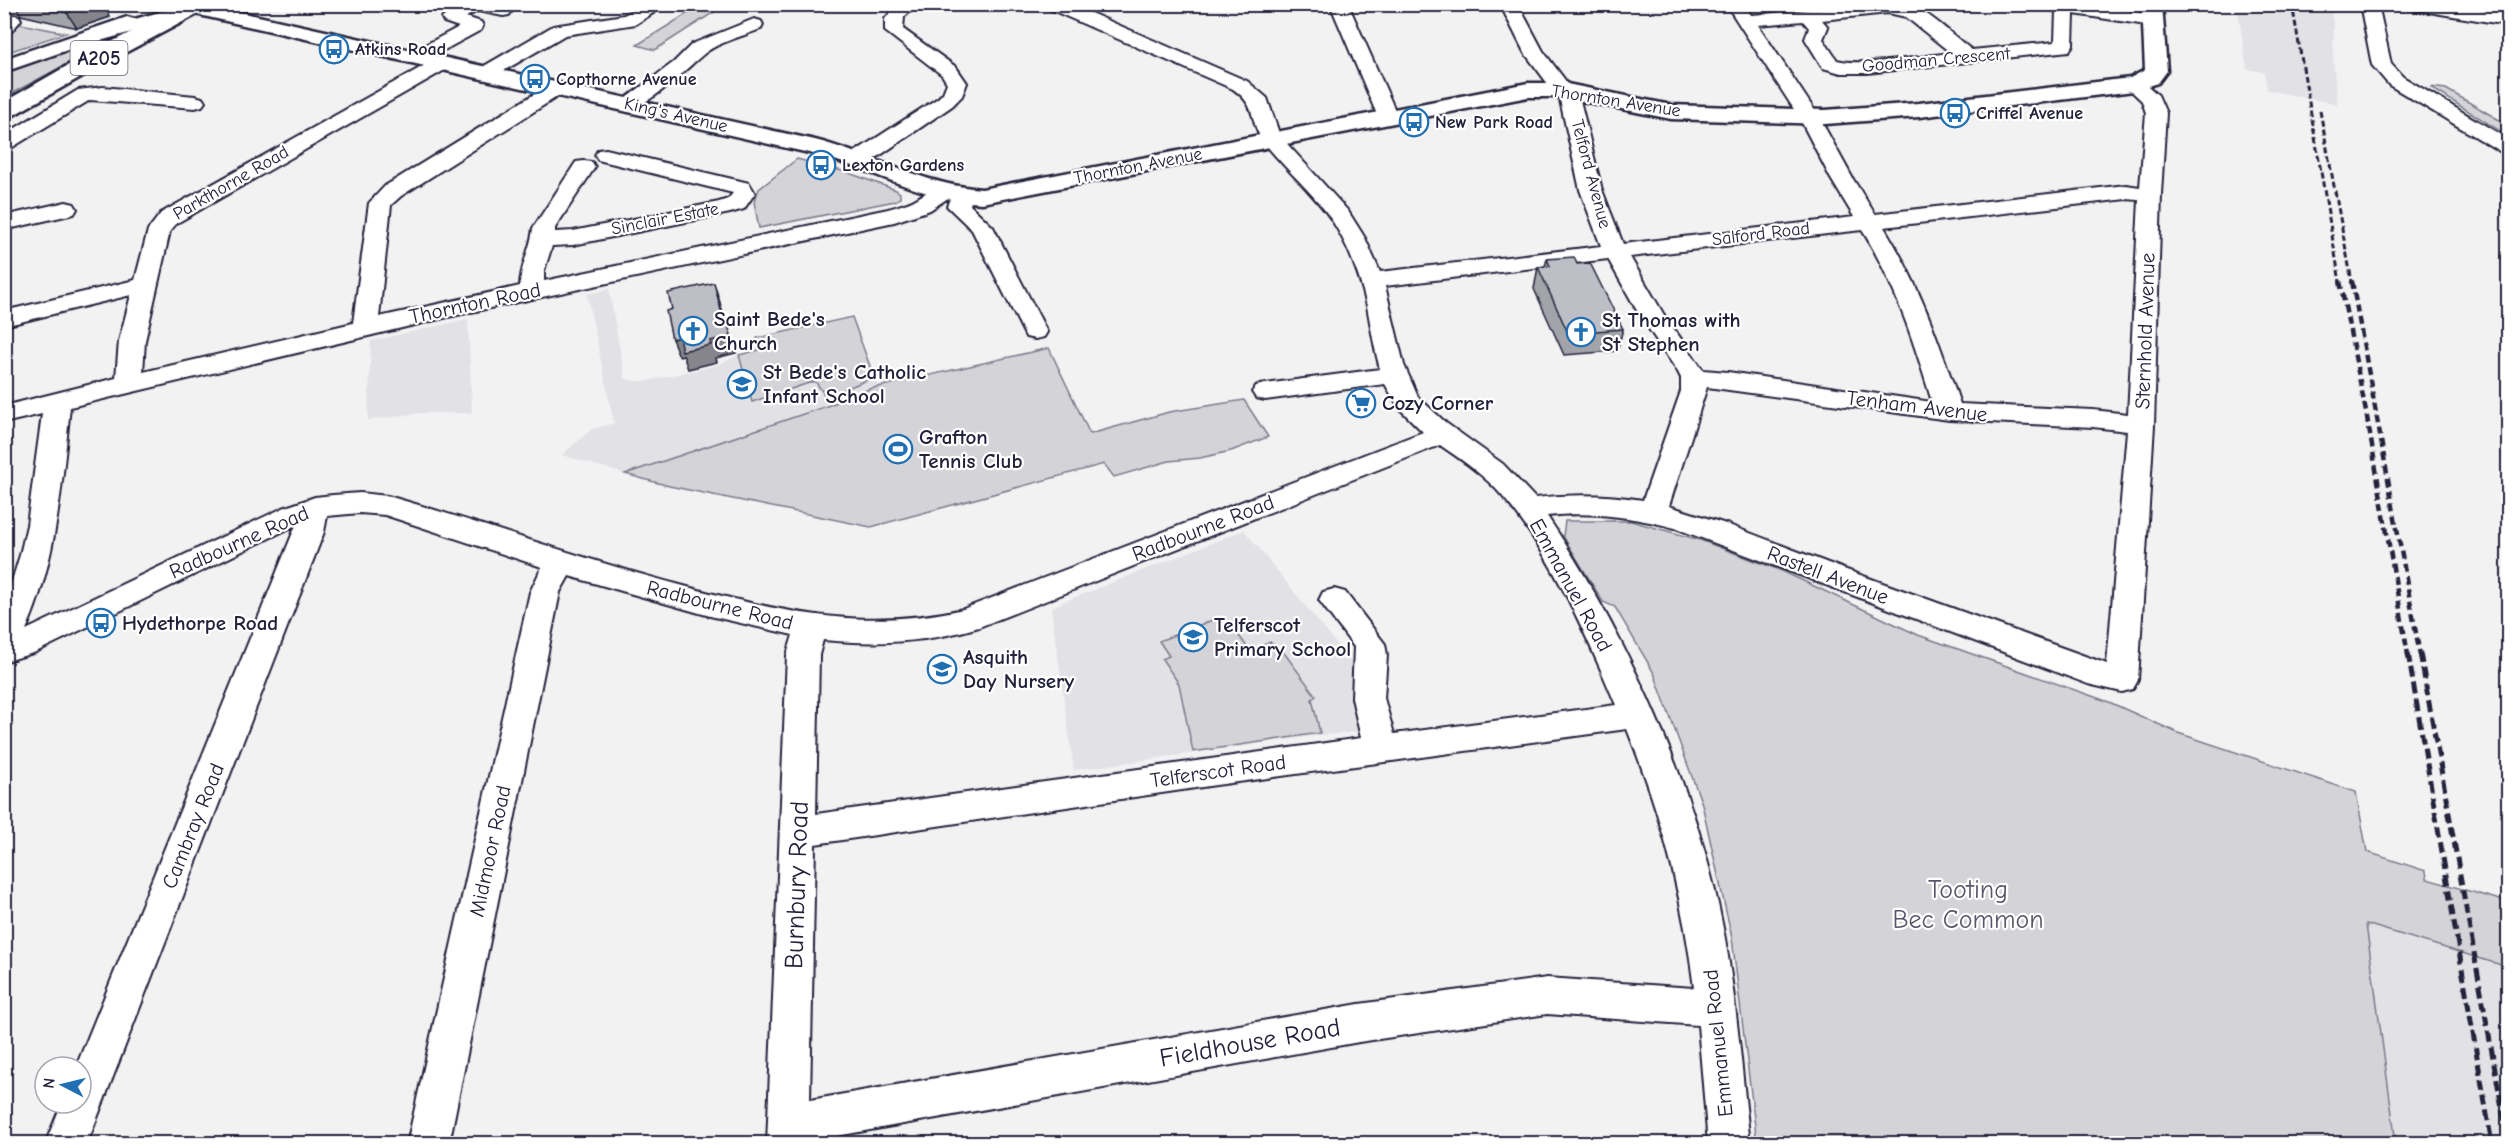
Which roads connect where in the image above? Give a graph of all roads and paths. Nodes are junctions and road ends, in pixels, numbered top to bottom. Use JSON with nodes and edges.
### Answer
{"nodes":[{"id":1,"x":658,"y":4,"type":"edge"},
{"id":2,"x":909,"y":4,"type":"edge"},
{"id":3,"x":1053,"y":4,"type":"edge"},
{"id":4,"x":1339,"y":4,"type":"edge"},
{"id":5,"x":1509,"y":4,"type":"edge"},
{"id":6,"x":2043,"y":4,"type":"edge"},
{"id":7,"x":2369,"y":4,"type":"edge"},
{"id":8,"x":2410,"y":4,"type":"edge"},
{"id":9,"x":187,"y":5,"type":"edge"},
{"id":10,"x":477,"y":5,"type":"edge"},
{"id":11,"x":2065,"y":6,"type":"edge"},
{"id":12,"x":503,"y":11,"type":"dead end"},
{"id":13,"x":2153,"y":12,"type":"edge"},
{"id":14,"x":1741,"y":13,"type":"edge"},
{"id":15,"x":1808,"y":16,"type":"junction"},
{"id":16,"x":4,"y":18,"type":"edge"},
{"id":17,"x":2508,"y":20,"type":"edge"},
{"id":18,"x":754,"y":25,"type":"dead end"},
{"id":19,"x":4,"y":28,"type":"edge"},
{"id":20,"x":417,"y":57,"type":"junction"},
{"id":21,"x":1968,"y":57,"type":"junction"},
{"id":22,"x":443,"y":63,"type":"junction"},
{"id":23,"x":4,"y":66,"type":"edge"},
{"id":24,"x":486,"y":73,"type":"junction"},
{"id":25,"x":2134,"y":84,"type":"junction"},
{"id":26,"x":556,"y":88,"type":"junction"},
{"id":27,"x":1562,"y":90,"type":"junction"},
{"id":28,"x":195,"y":102,"type":"dead end"},
{"id":29,"x":628,"y":104,"type":"junction"},
{"id":30,"x":4,"y":111,"type":"edge"},
{"id":31,"x":1388,"y":117,"type":"junction"},
{"id":32,"x":1809,"y":117,"type":"junction"},
{"id":33,"x":1273,"y":140,"type":"junction"},
{"id":34,"x":4,"y":144,"type":"edge"},
{"id":35,"x":2508,"y":148,"type":"edge"},
{"id":36,"x":606,"y":154,"type":"dead end"},
{"id":37,"x":858,"y":160,"type":"junction"},
{"id":38,"x":585,"y":167,"type":"dead end"},
{"id":39,"x":953,"y":193,"type":"junction"},
{"id":40,"x":2150,"y":194,"type":"junction"},
{"id":41,"x":66,"y":209,"type":"dead end"},
{"id":42,"x":1870,"y":221,"type":"junction"},
{"id":43,"x":4,"y":223,"type":"edge"},
{"id":44,"x":543,"y":240,"type":"junction"},
{"id":45,"x":1614,"y":251,"type":"junction"},
{"id":46,"x":1372,"y":280,"type":"junction"},
{"id":47,"x":147,"y":284,"type":"junction"},
{"id":48,"x":532,"y":290,"type":"junction"},
{"id":49,"x":4,"y":319,"type":"edge"},
{"id":50,"x":365,"y":328,"type":"junction"},
{"id":51,"x":1035,"y":332,"type":"dead end"},
{"id":52,"x":1394,"y":374,"type":"junction"},
{"id":53,"x":1694,"y":378,"type":"junction"},
{"id":54,"x":129,"y":383,"type":"junction"},
{"id":55,"x":1266,"y":392,"type":"dead end"},
{"id":56,"x":57,"y":401,"type":"junction"},
{"id":57,"x":1948,"y":412,"type":"junction"},
{"id":58,"x":4,"y":415,"type":"edge"},
{"id":59,"x":2141,"y":425,"type":"junction"},
{"id":60,"x":1443,"y":434,"type":"junction"},
{"id":61,"x":315,"y":507,"type":"junction"},
{"id":62,"x":1528,"y":509,"type":"junction"},
{"id":63,"x":1653,"y":511,"type":"junction"},
{"id":64,"x":563,"y":563,"type":"junction"},
{"id":65,"x":1334,"y":600,"type":"dead end"},
{"id":66,"x":811,"y":627,"type":"junction"},
{"id":67,"x":4,"y":643,"type":"edge"},
{"id":68,"x":4,"y":650,"type":"edge"},
{"id":69,"x":2122,"y":680,"type":"joint"},
{"id":70,"x":1637,"y":715,"type":"junction"},
{"id":71,"x":1381,"y":749,"type":"junction"},
{"id":72,"x":799,"y":831,"type":"junction"},
{"id":73,"x":1715,"y":1008,"type":"junction"},
{"id":74,"x":789,"y":1134,"type":"edge"},
{"id":75,"x":66,"y":1143,"type":"edge"},
{"id":76,"x":428,"y":1143,"type":"edge"},
{"id":77,"x":1729,"y":1143,"type":"edge"}],
"edges":[{"from":1,"to":24,"type":"street"},
{"from":2,"to":37,"type":"street"},
{"from":3,"to":33,"type":"street"},
{"from":4,"to":31,"type":"street"},
{"from":5,"to":27,"type":"street","name":"Telford Avenue"},
{"from":6,"to":11,"type":"street"},
{"from":7,"to":35,"type":"street"},
{"from":8,"to":17,"type":"street"},
{"from":9,"to":20,"type":"main road","name":"King's Avenue"},
{"from":9,"to":23,"type":"main road","number":"A205"},
{"from":9,"to":30,"type":"main road","number":"A205"},
{"from":10,"to":12,"type":"street"},
{"from":10,"to":20,"type":"street"},
{"from":11,"to":13,"type":"street"},
{"from":11,"to":21,"type":"street","name":"Goodman Crescent"},
{"from":13,"to":25,"type":"main road"},
{"from":14,"to":15,"type":"street"},
{"from":14,"to":32,"type":"street"},
{"from":15,"to":21,"type":"street"},
{"from":15,"to":21,"type":"street","name":"Goodman Crescent"},
{"from":16,"to":19,"type":"street"},
{"from":18,"to":29,"type":"street"},
{"from":20,"to":22,"type":"main road","name":"King's Avenue"},
{"from":22,"to":24,"type":"main road","name":"King's Avenue"},
{"from":22,"to":47,"type":"street","name":"Parkthorne Road"},
{"from":24,"to":26,"type":"main road","name":"King's Avenue"},
{"from":25,"to":32,"type":"main road","name":"Thornton Avenue"},
{"from":25,"to":40,"type":"street","name":"Sternhold Avenue"},
{"from":26,"to":29,"type":"main road","name":"King's Avenue"},
{"from":26,"to":50,"type":"street"},
{"from":27,"to":31,"type":"main road","name":"Thornton Avenue"},
{"from":27,"to":32,"type":"main road","name":"Thornton Avenue"},
{"from":27,"to":45,"type":"street","name":"Telford Avenue"},
{"from":28,"to":34,"type":"street"},
{"from":29,"to":37,"type":"main road","name":"King's Avenue"},
{"from":31,"to":33,"type":"main road","name":"Thornton Avenue"},
{"from":32,"to":42,"type":"street"},
{"from":33,"to":39,"type":"main road","name":"Thornton Avenue"},
{"from":33,"to":46,"type":"street","name":"Emmanuel Road"},
{"from":36,"to":44,"type":"street","name":"Sinclair Estate"},
{"from":37,"to":39,"type":"main road","name":"King's Avenue"},
{"from":38,"to":44,"type":"street"},
{"from":39,"to":48,"type":"street","name":"Thornton Road"},
{"from":39,"to":51,"type":"street"},
{"from":40,"to":42,"type":"street","name":"Salford Road"},
{"from":40,"to":59,"type":"street","name":"Sternhold Avenue"},
{"from":41,"to":43,"type":"street"},
{"from":42,"to":45,"type":"street","name":"Salford Road"},
{"from":42,"to":57,"type":"street"},
{"from":44,"to":48,"type":"street"},
{"from":45,"to":46,"type":"street","name":"Salford Road"},
{"from":45,"to":53,"type":"street","name":"Telford Avenue"},
{"from":46,"to":52,"type":"street","name":"Emmanuel Road"},
{"from":47,"to":49,"type":"street"},
{"from":47,"to":54,"type":"street","name":"Parkthorne Road"},
{"from":48,"to":50,"type":"street","name":"Thornton Road"},
{"from":50,"to":54,"type":"street","name":"Thornton Road"},
{"from":52,"to":55,"type":"street"},
{"from":52,"to":60,"type":"street","name":"Emmanuel Road"},
{"from":53,"to":57,"type":"street","name":"Tenham Avenue"},
{"from":53,"to":63,"type":"street"},
{"from":54,"to":56,"type":"street","name":"Thornton Road"},
{"from":56,"to":58,"type":"street","name":"Thornton Road"},
{"from":56,"to":67,"type":"street"},
{"from":57,"to":59,"type":"street","name":"Tenham Avenue"},
{"from":59,"to":69,"type":"street","name":"Sternhold Avenue"},
{"from":60,"to":62,"type":"street","name":"Emmanuel Road"},
{"from":60,"to":66,"type":"street","name":"Radbourne Road"},
{"from":61,"to":64,"type":"street","name":"Radbourne Road"},
{"from":61,"to":68,"type":"street","name":"Radbourne Road"},
{"from":61,"to":75,"type":"street","name":"Cambray Road"},
{"from":62,"to":63,"type":"street","name":"Rastell Avenue"},
{"from":62,"to":70,"type":"street","name":"Emmanuel Road"},
{"from":63,"to":69,"type":"street","name":"Rastell Avenue"},
{"from":64,"to":66,"type":"street","name":"Radbourne Road"},
{"from":64,"to":76,"type":"street","name":"Midmoor Road"},
{"from":65,"to":71,"type":"street"},
{"from":66,"to":72,"type":"street","name":"Burnbury Road"},
{"from":70,"to":71,"type":"street","name":"Telferscot Road"},
{"from":70,"to":73,"type":"street","name":"Emmanuel Road"},
{"from":71,"to":72,"type":"street","name":"Telferscot Road"},
{"from":72,"to":74,"type":"street","name":"Burnbury Road"},
{"from":73,"to":74,"type":"street","name":"Fieldhouse Road"},
{"from":73,"to":77,"type":"street","name":"Emmanuel Road"}]}
